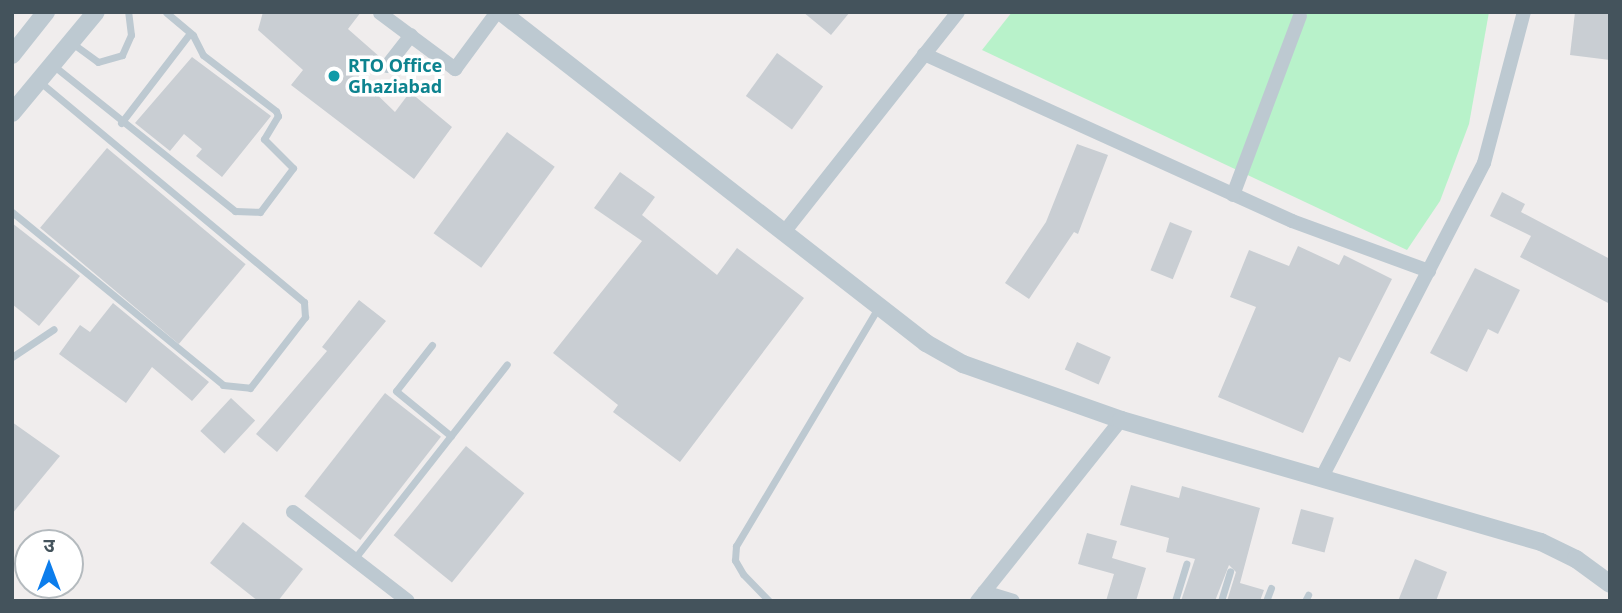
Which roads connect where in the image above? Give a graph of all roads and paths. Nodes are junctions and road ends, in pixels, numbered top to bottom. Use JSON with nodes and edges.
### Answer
{"nodes":[{"id":1,"x":46,"y":12,"type":"edge"},
{"id":2,"x":96,"y":12,"type":"edge"},
{"id":3,"x":128,"y":12,"type":"edge"},
{"id":4,"x":166,"y":12,"type":"edge"},
{"id":5,"x":499,"y":12,"type":"edge"},
{"id":6,"x":958,"y":12,"type":"edge"},
{"id":7,"x":1524,"y":12,"type":"edge"},
{"id":8,"x":380,"y":13,"type":"edge"},
{"id":9,"x":1300,"y":16,"type":"dead end"},
{"id":10,"x":190,"y":33,"type":"junction"},
{"id":11,"x":411,"y":36,"type":"junction"},
{"id":12,"x":71,"y":42,"type":"junction"},
{"id":13,"x":924,"y":54,"type":"junction"},
{"id":14,"x":12,"y":55,"type":"edge"},
{"id":15,"x":52,"y":65,"type":"junction"},
{"id":16,"x":387,"y":66,"type":"dead end"},
{"id":17,"x":39,"y":81,"type":"junction"},
{"id":18,"x":12,"y":113,"type":"edge"},
{"id":19,"x":121,"y":123,"type":"junction"},
{"id":20,"x":1233,"y":195,"type":"junction"},
{"id":21,"x":12,"y":212,"type":"edge"},
{"id":22,"x":785,"y":231,"type":"junction"},
{"id":23,"x":1429,"y":271,"type":"junction"},
{"id":24,"x":879,"y":305,"type":"junction"},
{"id":25,"x":54,"y":329,"type":"dead end"},
{"id":26,"x":432,"y":345,"type":"dead end"},
{"id":27,"x":12,"y":356,"type":"edge"},
{"id":28,"x":506,"y":365,"type":"dead end"},
{"id":29,"x":1121,"y":420,"type":"junction"},
{"id":30,"x":451,"y":436,"type":"junction"},
{"id":31,"x":1323,"y":475,"type":"junction"},
{"id":32,"x":293,"y":512,"type":"dead end"},
{"id":33,"x":355,"y":558,"type":"junction"},
{"id":34,"x":1186,"y":564,"type":"dead end"},
{"id":35,"x":1230,"y":571,"type":"dead end"},
{"id":36,"x":1610,"y":584,"type":"edge"},
{"id":37,"x":1270,"y":588,"type":"dead end"},
{"id":38,"x":981,"y":597,"type":"edge"},
{"id":39,"x":408,"y":601,"type":"edge"},
{"id":40,"x":769,"y":601,"type":"edge"},
{"id":41,"x":1013,"y":601,"type":"edge"},
{"id":42,"x":1175,"y":601,"type":"edge"},
{"id":43,"x":1221,"y":601,"type":"edge"},
{"id":44,"x":1266,"y":601,"type":"edge"}],
"edges":[{"from":1,"to":14,"type":"street"},
{"from":2,"to":12,"type":"street"},
{"from":3,"to":12,"type":"lane"},
{"from":4,"to":10,"type":"lane"},
{"from":5,"to":11,"type":"street"},
{"from":5,"to":22,"type":"street"},
{"from":6,"to":13,"type":"street"},
{"from":7,"to":23,"type":"street"},
{"from":8,"to":11,"type":"street"},
{"from":9,"to":20,"type":"street"},
{"from":10,"to":19,"type":"lane"},
{"from":10,"to":19,"type":"lane"},
{"from":11,"to":16,"type":"street"},
{"from":12,"to":15,"type":"street"},
{"from":13,"to":20,"type":"street"},
{"from":13,"to":22,"type":"street"},
{"from":15,"to":17,"type":"street"},
{"from":15,"to":19,"type":"lane"},
{"from":17,"to":18,"type":"street"},
{"from":17,"to":21,"type":"lane"},
{"from":20,"to":23,"type":"street"},
{"from":22,"to":24,"type":"street"},
{"from":23,"to":31,"type":"street"},
{"from":24,"to":29,"type":"street"},
{"from":24,"to":40,"type":"lane"},
{"from":25,"to":27,"type":"lane"},
{"from":26,"to":30,"type":"lane"},
{"from":28,"to":30,"type":"lane"},
{"from":29,"to":31,"type":"street"},
{"from":29,"to":38,"type":"street"},
{"from":30,"to":33,"type":"lane"},
{"from":31,"to":36,"type":"street"},
{"from":32,"to":33,"type":"street"},
{"from":33,"to":39,"type":"street"},
{"from":34,"to":42,"type":"lane"},
{"from":35,"to":43,"type":"lane"},
{"from":37,"to":44,"type":"lane"},
{"from":38,"to":41,"type":"street"}]}
